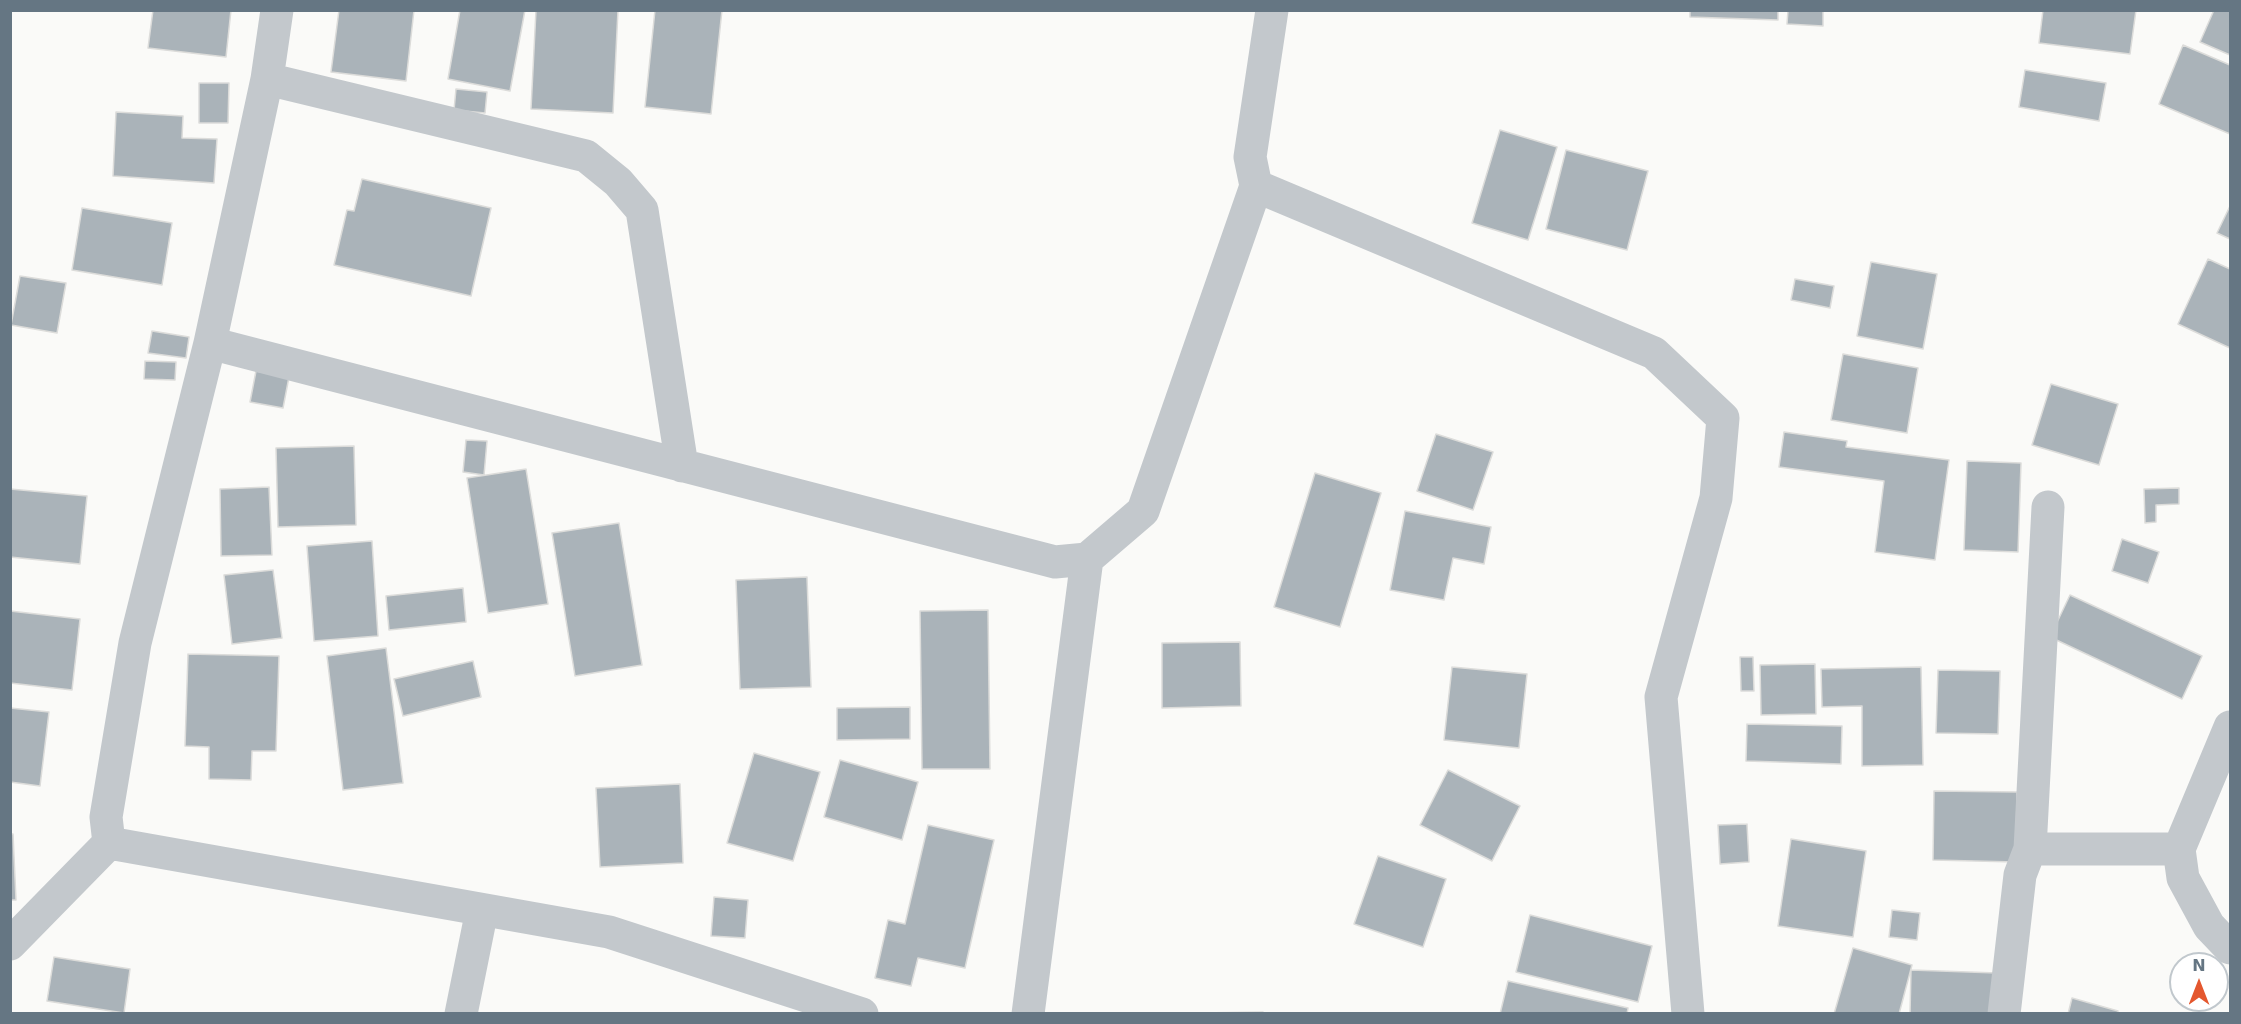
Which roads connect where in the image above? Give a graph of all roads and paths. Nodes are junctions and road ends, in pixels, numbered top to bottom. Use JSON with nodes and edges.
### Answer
{"nodes":[{"id":1,"x":277,"y":10,"type":"edge"},
{"id":2,"x":1272,"y":10,"type":"edge"},
{"id":3,"x":267,"y":80,"type":"junction"},
{"id":4,"x":1256,"y":186,"type":"junction"},
{"id":5,"x":210,"y":343,"type":"junction"},
{"id":6,"x":682,"y":466,"type":"junction"},
{"id":7,"x":2048,"y":507,"type":"dead end"},
{"id":8,"x":1087,"y":560,"type":"junction"},
{"id":9,"x":2230,"y":727,"type":"edge"},
{"id":10,"x":109,"y":843,"type":"junction"},
{"id":11,"x":2030,"y":849,"type":"junction"},
{"id":12,"x":2179,"y":849,"type":"junction"},
{"id":13,"x":482,"y":910,"type":"junction"},
{"id":14,"x":10,"y":944,"type":"edge"},
{"id":15,"x":2230,"y":948,"type":"edge"},
{"id":16,"x":461,"y":1014,"type":"edge"},
{"id":17,"x":862,"y":1014,"type":"edge"},
{"id":18,"x":1028,"y":1014,"type":"edge"},
{"id":19,"x":1688,"y":1014,"type":"edge"},
{"id":20,"x":2004,"y":1014,"type":"edge"}],
"edges":[{"from":1,"to":3,"type":"street"},
{"from":2,"to":4,"type":"street"},
{"from":3,"to":5,"type":"street"},
{"from":3,"to":6,"type":"street"},
{"from":4,"to":8,"type":"street"},
{"from":4,"to":19,"type":"street"},
{"from":5,"to":6,"type":"street"},
{"from":5,"to":10,"type":"street"},
{"from":6,"to":8,"type":"street"},
{"from":7,"to":11,"type":"street"},
{"from":8,"to":18,"type":"street"},
{"from":9,"to":12,"type":"street"},
{"from":10,"to":13,"type":"street"},
{"from":10,"to":14,"type":"street"},
{"from":11,"to":12,"type":"street"},
{"from":11,"to":20,"type":"street"},
{"from":12,"to":15,"type":"street"},
{"from":13,"to":16,"type":"street"},
{"from":13,"to":17,"type":"street"}]}
